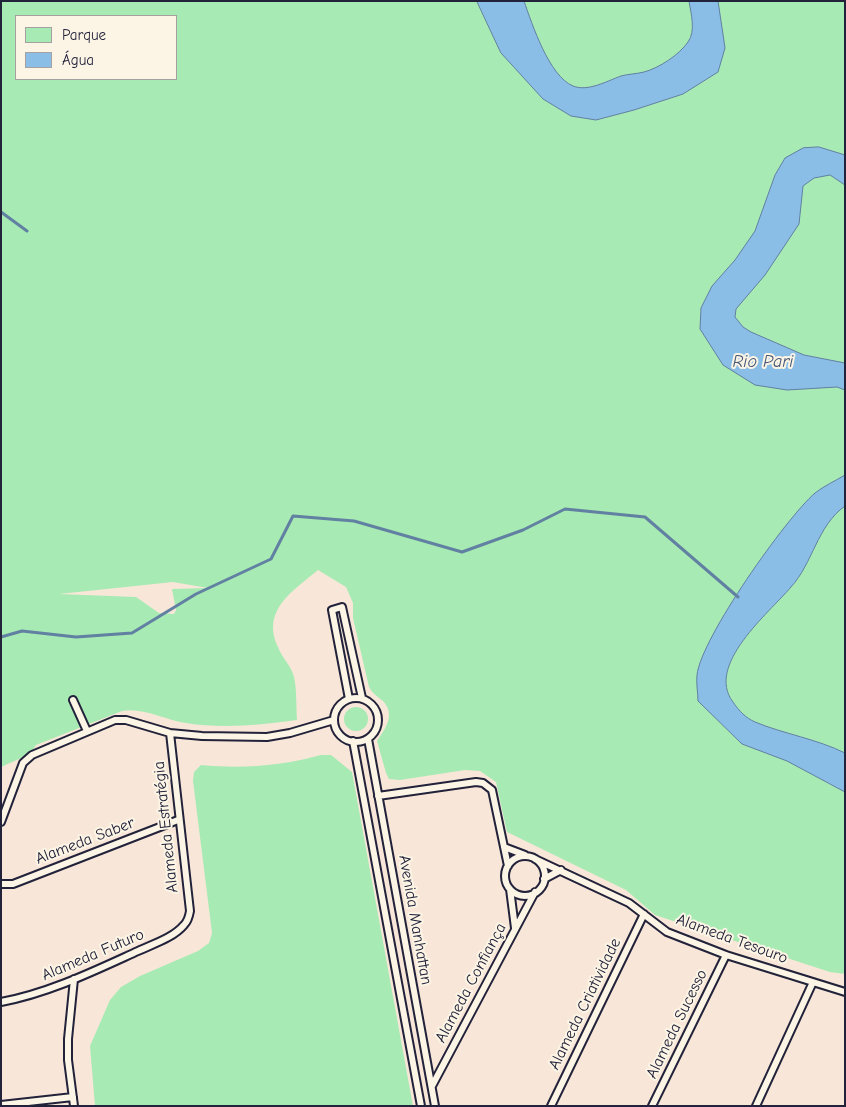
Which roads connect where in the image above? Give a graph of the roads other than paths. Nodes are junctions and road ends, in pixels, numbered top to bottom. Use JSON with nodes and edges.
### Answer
{"nodes":[{"id":1,"x":362,"y":698,"type":"junction"},
{"id":2,"x":349,"y":699,"type":"junction"},
{"id":3,"x":73,"y":700,"type":"dead end"},
{"id":4,"x":334,"y":720,"type":"junction"},
{"id":5,"x":87,"y":731,"type":"junction"},
{"id":6,"x":170,"y":733,"type":"junction"},
{"id":7,"x":368,"y":739,"type":"junction"},
{"id":8,"x":353,"y":742,"type":"junction"},
{"id":9,"x":378,"y":796,"type":"junction"},
{"id":10,"x":178,"y":820,"type":"junction"},
{"id":11,"x":1,"y":822,"type":"edge"},
{"id":12,"x":504,"y":848,"type":"junction"},
{"id":13,"x":532,"y":858,"type":"junction"},
{"id":14,"x":508,"y":866,"type":"junction"},
{"id":15,"x":561,"y":870,"type":"junction"},
{"id":16,"x":544,"y":879,"type":"junction"},
{"id":17,"x":1,"y":884,"type":"edge"},
{"id":18,"x":510,"y":889,"type":"junction"},
{"id":19,"x":535,"y":892,"type":"junction"},
{"id":20,"x":644,"y":914,"type":"junction"},
{"id":21,"x":188,"y":919,"type":"joint"},
{"id":22,"x":516,"y":929,"type":"junction"},
{"id":23,"x":726,"y":955,"type":"junction"},
{"id":24,"x":74,"y":979,"type":"junction"},
{"id":25,"x":813,"y":982,"type":"junction"},
{"id":26,"x":845,"y":992,"type":"edge"},
{"id":27,"x":1,"y":1002,"type":"edge"},
{"id":28,"x":432,"y":1086,"type":"junction"},
{"id":29,"x":73,"y":1097,"type":"junction"},
{"id":30,"x":1,"y":1105,"type":"edge"},
{"id":31,"x":74,"y":1106,"type":"edge"},
{"id":32,"x":421,"y":1106,"type":"edge"},
{"id":33,"x":436,"y":1106,"type":"edge"},
{"id":34,"x":551,"y":1106,"type":"edge"},
{"id":35,"x":652,"y":1106,"type":"edge"},
{"id":36,"x":756,"y":1106,"type":"edge"}],
"edges":[{"from":1,"to":2,"type":"lane"},
{"from":1,"to":2,"type":"lane"},
{"from":1,"to":7,"type":"lane"},
{"from":2,"to":4,"type":"lane"},
{"from":3,"to":5,"type":"lane"},
{"from":4,"to":6,"type":"lane"},
{"from":4,"to":8,"type":"lane"},
{"from":5,"to":6,"type":"lane"},
{"from":5,"to":11,"type":"lane"},
{"from":6,"to":10,"type":"lane","name":"Alameda Estratégia"},
{"from":7,"to":8,"type":"lane"},
{"from":7,"to":9,"type":"lane","name":"Avenida Manhattan"},
{"from":8,"to":32,"type":"lane","name":"Avenida Manhattan"},
{"from":9,"to":12,"type":"lane"},
{"from":9,"to":28,"type":"lane","name":"Avenida Manhattan"},
{"from":10,"to":17,"type":"lane","name":"Alameda Saber"},
{"from":10,"to":21,"type":"lane","name":"Alameda Estratégia"},
{"from":12,"to":13,"type":"lane","name":"Alameda Tesouro"},
{"from":12,"to":14,"type":"lane"},
{"from":13,"to":14,"type":"lane"},
{"from":13,"to":15,"type":"lane","name":"Alameda Tesouro"},
{"from":13,"to":16,"type":"lane"},
{"from":14,"to":18,"type":"lane"},
{"from":15,"to":16,"type":"lane"},
{"from":15,"to":20,"type":"lane","name":"Alameda Tesouro"},
{"from":16,"to":19,"type":"lane"},
{"from":18,"to":19,"type":"lane"},
{"from":18,"to":22,"type":"lane"},
{"from":19,"to":22,"type":"lane","name":"Alameda Confiança"},
{"from":20,"to":23,"type":"lane","name":"Alameda Tesouro"},
{"from":20,"to":34,"type":"lane","name":"Alameda Criatividade"},
{"from":21,"to":24,"type":"lane","name":"Alameda Futuro"},
{"from":22,"to":28,"type":"lane","name":"Alameda Confiança"},
{"from":23,"to":25,"type":"lane","name":"Alameda Tesouro"},
{"from":23,"to":35,"type":"lane","name":"Alameda Sucesso"},
{"from":24,"to":27,"type":"lane","name":"Alameda Futuro"},
{"from":24,"to":29,"type":"lane"},
{"from":25,"to":26,"type":"lane","name":"Alameda Tesouro"},
{"from":25,"to":36,"type":"lane"},
{"from":28,"to":33,"type":"lane","name":"Avenida Manhattan"},
{"from":29,"to":30,"type":"lane"},
{"from":29,"to":31,"type":"lane"}]}
